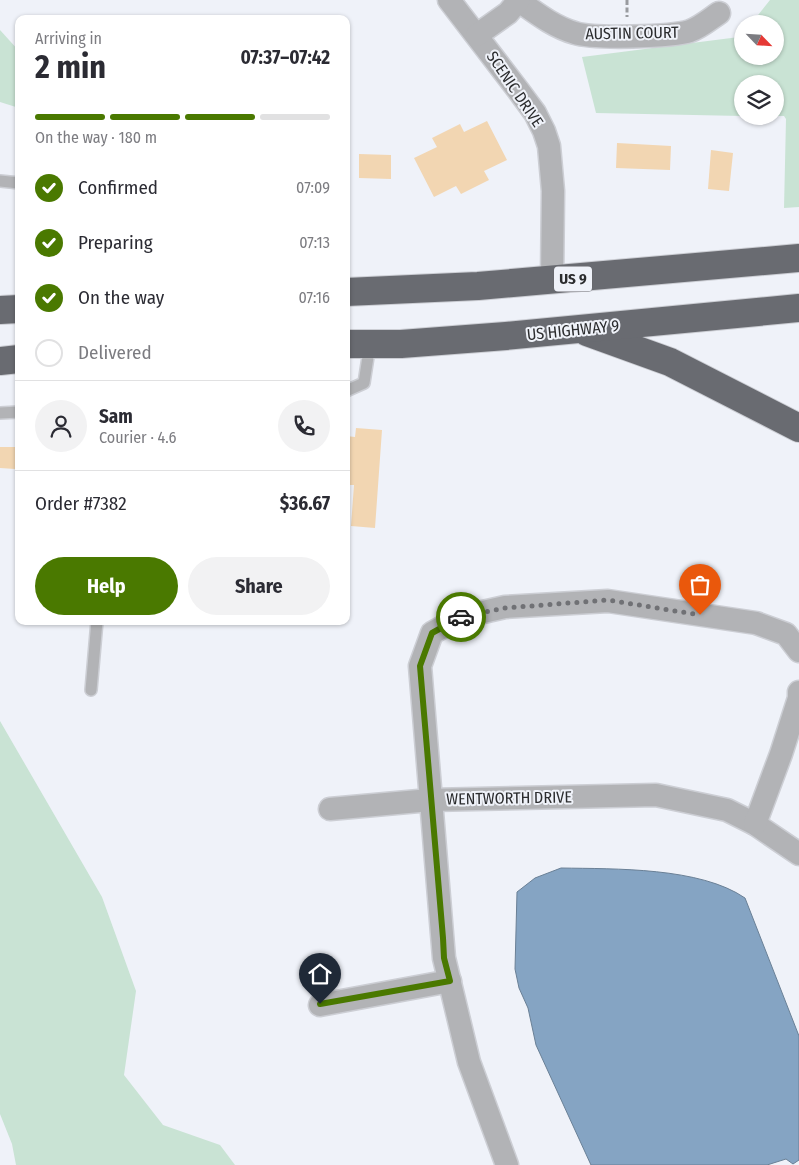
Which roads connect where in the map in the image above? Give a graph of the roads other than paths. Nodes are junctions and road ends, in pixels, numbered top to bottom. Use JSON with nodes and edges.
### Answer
{"nodes":[{"id":1,"x":449,"y":0,"type":"edge"},
{"id":2,"x":519,"y":1,"type":"edge"},
{"id":3,"x":719,"y":13,"type":"dead end"},
{"id":4,"x":477,"y":35,"type":"junction"},
{"id":5,"x":0,"y":181,"type":"edge"},
{"id":6,"x":15,"y":183,"type":"edge"},
{"id":7,"x":799,"y":258,"type":"edge"},
{"id":8,"x":552,"y":281,"type":"junction"},
{"id":9,"x":350,"y":292,"type":"edge"},
{"id":10,"x":799,"y":308,"type":"edge"},
{"id":11,"x":15,"y":309,"type":"edge"},
{"id":12,"x":0,"y":310,"type":"edge"},
{"id":13,"x":580,"y":329,"type":"junction"},
{"id":14,"x":358,"y":344,"type":"edge"},
{"id":15,"x":15,"y":359,"type":"edge"},
{"id":16,"x":0,"y":361,"type":"edge"},
{"id":17,"x":350,"y":389,"type":"edge"},
{"id":18,"x":15,"y":412,"type":"edge"},
{"id":19,"x":0,"y":413,"type":"edge"},
{"id":20,"x":799,"y":428,"type":"edge"},
{"id":21,"x":97,"y":625,"type":"edge"},
{"id":22,"x":799,"y":651,"type":"edge"},
{"id":23,"x":91,"y":690,"type":"dead end"},
{"id":24,"x":799,"y":692,"type":"edge"},
{"id":25,"x":430,"y":800,"type":"junction"},
{"id":26,"x":330,"y":808,"type":"dead end"},
{"id":27,"x":755,"y":824,"type":"junction"},
{"id":28,"x":799,"y":854,"type":"edge"},
{"id":29,"x":450,"y":981,"type":"junction"},
{"id":30,"x":320,"y":1004,"type":"dead end"},
{"id":31,"x":507,"y":1165,"type":"edge"}],
"edges":[{"from":1,"to":4,"type":"street","name":"SCENIC DRIVE"},
{"from":2,"to":3,"type":"street","name":"AUSTIN COURT"},
{"from":2,"to":4,"type":"street"},
{"from":4,"to":8,"type":"street","name":"SCENIC DRIVE"},
{"from":5,"to":6,"type":"lane"},
{"from":7,"to":8,"type":"highway","number":"US 9"},
{"from":8,"to":9,"type":"highway","number":"US 9"},
{"from":10,"to":13,"type":"highway","name":"US HIGHWAY 9"},
{"from":11,"to":12,"type":"highway"},
{"from":13,"to":14,"type":"highway","name":"US HIGHWAY 9"},
{"from":13,"to":20,"type":"highway"},
{"from":14,"to":17,"type":"lane"},
{"from":15,"to":16,"type":"highway"},
{"from":18,"to":19,"type":"lane"},
{"from":21,"to":23,"type":"lane"},
{"from":22,"to":25,"type":"street"},
{"from":24,"to":27,"type":"street"},
{"from":25,"to":26,"type":"street"},
{"from":25,"to":27,"type":"street","name":"WENTWORTH DRIVE"},
{"from":25,"to":29,"type":"street","name":"WENTWORTH DRIVE"},
{"from":27,"to":28,"type":"street","name":"WENTWORTH DRIVE"},
{"from":29,"to":30,"type":"street"},
{"from":29,"to":31,"type":"street","name":"WENTWORTH DRIVE"}]}
